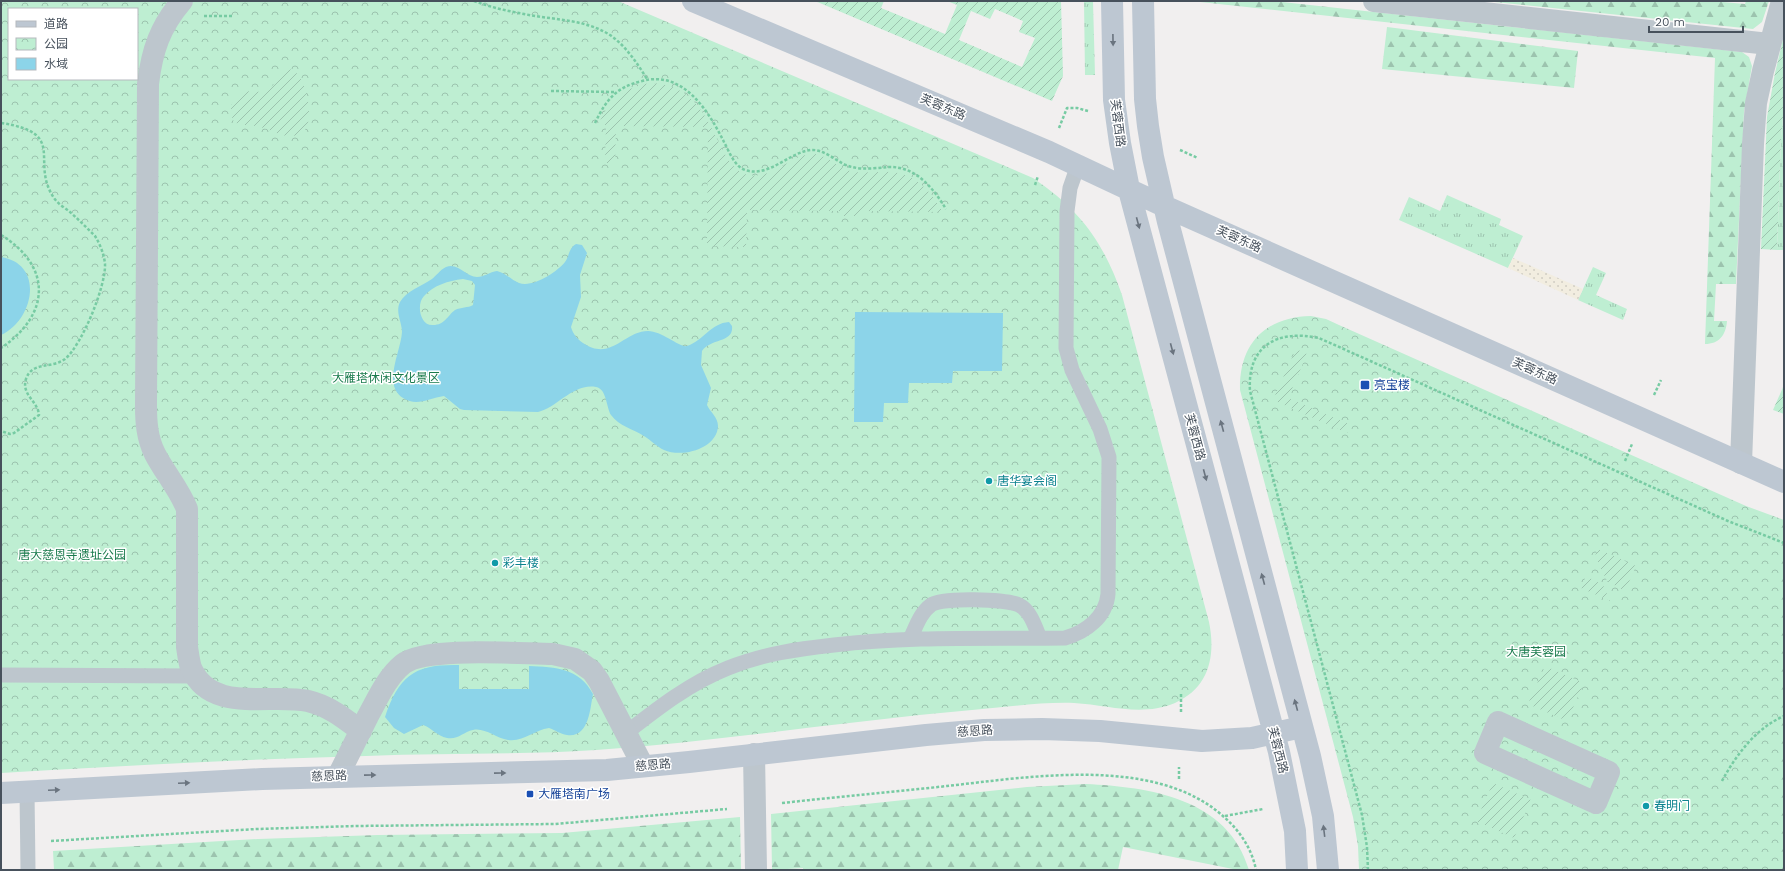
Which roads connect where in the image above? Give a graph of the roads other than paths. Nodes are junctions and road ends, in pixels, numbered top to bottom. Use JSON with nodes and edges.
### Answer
{"nodes":[{"id":1,"x":182,"y":1,"type":"edge"},
{"id":2,"x":693,"y":1,"type":"edge"},
{"id":3,"x":1112,"y":1,"type":"edge"},
{"id":4,"x":1143,"y":1,"type":"edge"},
{"id":5,"x":1374,"y":1,"type":"edge"},
{"id":6,"x":1782,"y":1,"type":"edge"},
{"id":7,"x":1769,"y":44,"type":"junction"},
{"id":8,"x":1078,"y":165,"type":"junction"},
{"id":9,"x":1129,"y":190,"type":"junction"},
{"id":10,"x":1164,"y":206,"type":"junction"},
{"id":11,"x":1741,"y":463,"type":"junction"},
{"id":12,"x":1784,"y":482,"type":"edge"},
{"id":13,"x":1040,"y":638,"type":"junction"},
{"id":14,"x":910,"y":639,"type":"junction"},
{"id":15,"x":1,"y":675,"type":"edge"},
{"id":16,"x":196,"y":676,"type":"junction"},
{"id":17,"x":1302,"y":727,"type":"junction"},
{"id":18,"x":361,"y":731,"type":"junction"},
{"id":19,"x":626,"y":733,"type":"junction"},
{"id":20,"x":1274,"y":734,"type":"junction"},
{"id":21,"x":1485,"y":753,"type":"joint"},
{"id":22,"x":754,"y":754,"type":"junction"},
{"id":23,"x":643,"y":766,"type":"junction"},
{"id":24,"x":338,"y":776,"type":"junction"},
{"id":25,"x":27,"y":792,"type":"junction"},
{"id":26,"x":1,"y":793,"type":"edge"},
{"id":27,"x":28,"y":870,"type":"edge"},
{"id":28,"x":756,"y":870,"type":"edge"},
{"id":29,"x":1297,"y":870,"type":"edge"},
{"id":30,"x":1328,"y":870,"type":"edge"}],
"edges":[{"from":1,"to":16,"type":"street"},
{"from":2,"to":8,"type":"main road","name":"芙蓉东路"},
{"from":3,"to":9,"type":"main road","name":"芙蓉西路","one_way":true},
{"from":4,"to":10,"type":"main road"},
{"from":5,"to":7,"type":"street"},
{"from":6,"to":7,"type":"street"},
{"from":7,"to":11,"type":"street"},
{"from":8,"to":9,"type":"main road","name":"芙蓉东路"},
{"from":8,"to":13,"type":"lane"},
{"from":9,"to":10,"type":"main road","name":"芙蓉东路"},
{"from":9,"to":20,"type":"main road","name":"芙蓉西路","one_way":true},
{"from":10,"to":11,"type":"main road","name":"芙蓉东路"},
{"from":17,"to":10,"type":"main road","one_way":true},
{"from":11,"to":12,"type":"main road","name":"芙蓉东路"},
{"from":13,"to":14,"type":"lane"},
{"from":13,"to":14,"type":"lane"},
{"from":14,"to":19,"type":"lane"},
{"from":15,"to":16,"type":"lane"},
{"from":16,"to":18,"type":"street"},
{"from":17,"to":20,"type":"main road","name":"慈恩路"},
{"from":30,"to":17,"type":"main road","one_way":true},
{"from":18,"to":19,"type":"street"},
{"from":18,"to":24,"type":"street"},
{"from":19,"to":23,"type":"street"},
{"from":20,"to":22,"type":"main road","name":"慈恩路"},
{"from":20,"to":29,"type":"main road","name":"芙蓉西路"},
{"from":21,"to":21,"type":"street"},
{"from":22,"to":23,"type":"main road","name":"慈恩路"},
{"from":22,"to":28,"type":"street"},
{"from":24,"to":23,"type":"main road","name":"慈恩路","one_way":true},
{"from":25,"to":24,"type":"main road","name":"慈恩路","one_way":true},
{"from":25,"to":26,"type":"main road","name":"慈恩路"},
{"from":25,"to":27,"type":"lane"}]}
